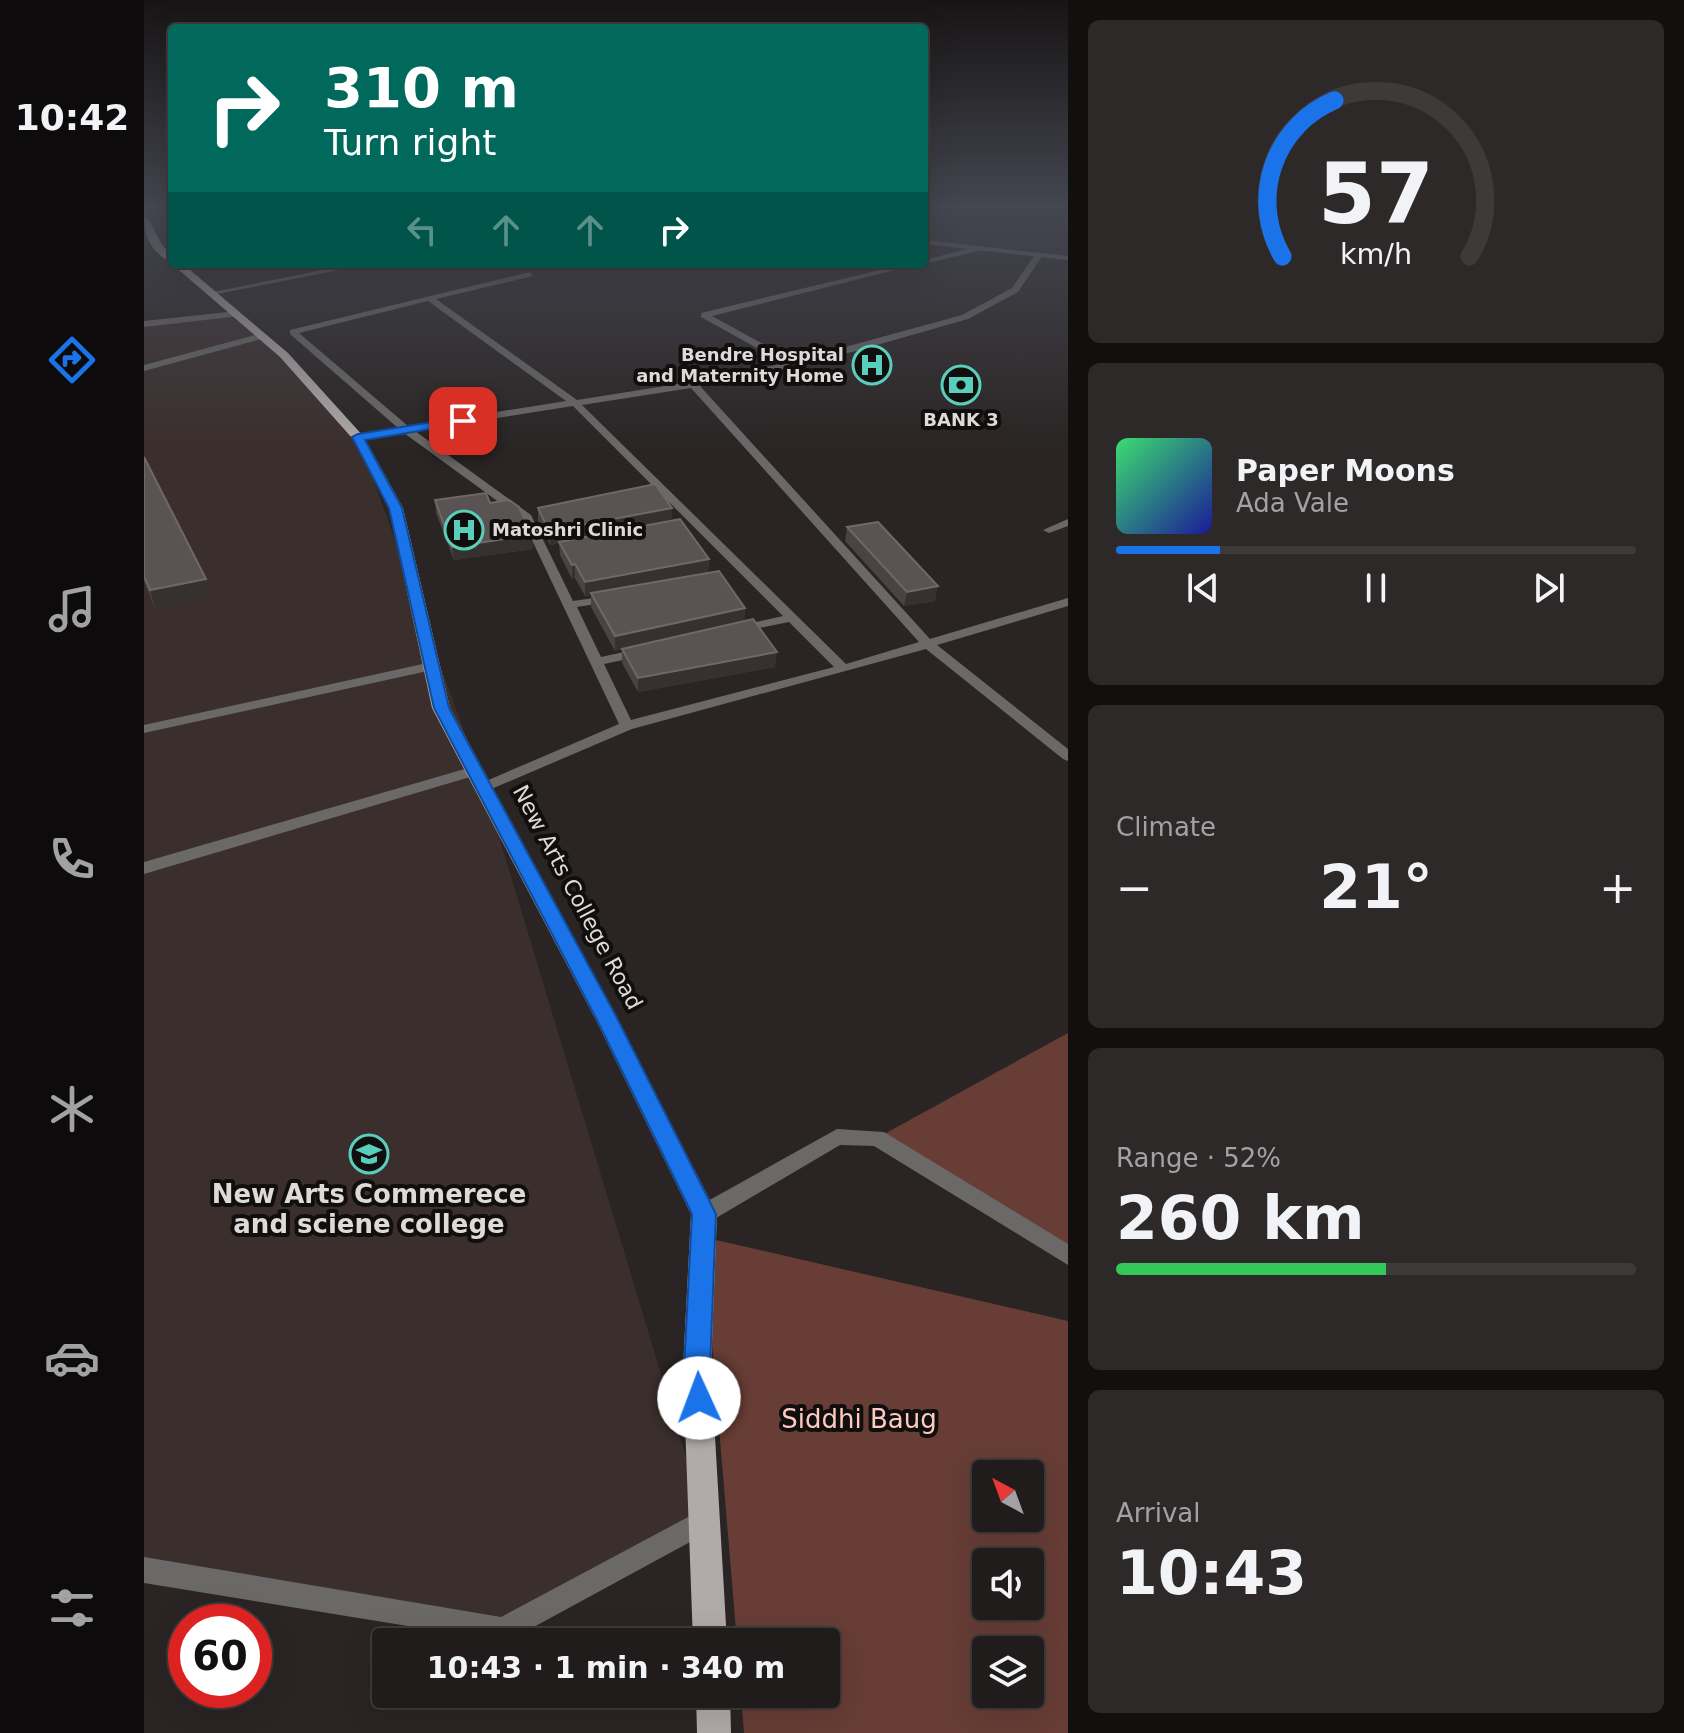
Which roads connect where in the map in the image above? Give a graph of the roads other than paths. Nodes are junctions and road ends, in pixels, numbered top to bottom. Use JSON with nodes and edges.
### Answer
{"nodes":[{"id":1,"x":205,"y":287,"type":"edge"},
{"id":2,"x":244,"y":287,"type":"edge"},
{"id":3,"x":476,"y":287,"type":"edge"},
{"id":4,"x":820,"y":287,"type":"edge"},
{"id":5,"x":1017,"y":287,"type":"edge"},
{"id":6,"x":212,"y":293,"type":"junction"},
{"id":7,"x":429,"y":298,"type":"junction"},
{"id":8,"x":237,"y":314,"type":"junction"},
{"id":9,"x":144,"y":324,"type":"edge"},
{"id":10,"x":262,"y":336,"type":"junction"},
{"id":11,"x":793,"y":364,"type":"junction"},
{"id":12,"x":144,"y":368,"type":"edge"},
{"id":13,"x":694,"y":385,"type":"junction"},
{"id":14,"x":575,"y":403,"type":"junction"},
{"id":15,"x":407,"y":430,"type":"junction"},
{"id":16,"x":358,"y":437,"type":"junction"},
{"id":17,"x":661,"y":489,"type":"junction"},
{"id":18,"x":646,"y":492,"type":"edge"},
{"id":19,"x":542,"y":514,"type":"edge"},
{"id":20,"x":527,"y":517,"type":"junction"},
{"id":21,"x":1068,"y":522,"type":"edge"},
{"id":22,"x":695,"y":523,"type":"junction"},
{"id":23,"x":680,"y":526,"type":"edge"},
{"id":24,"x":1049,"y":530,"type":"dead end"},
{"id":25,"x":559,"y":549,"type":"edge"},
{"id":26,"x":544,"y":552,"type":"junction"},
{"id":27,"x":746,"y":573,"type":"junction"},
{"id":28,"x":731,"y":576,"type":"dead end"},
{"id":29,"x":628,"y":595,"type":"edge"},
{"id":30,"x":1066,"y":604,"type":"edge"},
{"id":31,"x":569,"y":605,"type":"junction"},
{"id":32,"x":792,"y":618,"type":"junction"},
{"id":33,"x":732,"y":632,"type":"edge"},
{"id":34,"x":928,"y":644,"type":"junction"},
{"id":35,"x":657,"y":649,"type":"edge"},
{"id":36,"x":597,"y":662,"type":"junction"},
{"id":37,"x":432,"y":666,"type":"junction"},
{"id":38,"x":843,"y":669,"type":"junction"},
{"id":39,"x":627,"y":726,"type":"junction"},
{"id":40,"x":144,"y":729,"type":"edge"},
{"id":41,"x":1068,"y":756,"type":"edge"},
{"id":42,"x":479,"y":779,"type":"junction"},
{"id":43,"x":144,"y":868,"type":"edge"},
{"id":44,"x":704,"y":1214,"type":"junction"},
{"id":45,"x":1068,"y":1255,"type":"edge"},
{"id":46,"x":705,"y":1520,"type":"junction"},
{"id":47,"x":144,"y":1570,"type":"edge"},
{"id":48,"x":709,"y":1628,"type":"edge"},
{"id":49,"x":713,"y":1708,"type":"edge"},
{"id":50,"x":714,"y":1733,"type":"edge"}],
"edges":[{"from":1,"to":6,"type":"main road","name":"New Arts College Road"},
{"from":2,"to":6,"type":"street"},
{"from":3,"to":7,"type":"street"},
{"from":4,"to":11,"type":"street"},
{"from":5,"to":11,"type":"street"},
{"from":6,"to":8,"type":"main road","name":"New Arts College Road"},
{"from":7,"to":14,"type":"street"},
{"from":7,"to":15,"type":"street"},
{"from":8,"to":9,"type":"street"},
{"from":8,"to":10,"type":"main road","name":"New Arts College Road"},
{"from":10,"to":12,"type":"street"},
{"from":10,"to":16,"type":"main road","name":"New Arts College Road"},
{"from":11,"to":13,"type":"street"},
{"from":13,"to":14,"type":"street"},
{"from":13,"to":34,"type":"street"},
{"from":14,"to":15,"type":"street"},
{"from":14,"to":17,"type":"street"},
{"from":15,"to":16,"type":"street"},
{"from":15,"to":20,"type":"street"},
{"from":16,"to":37,"type":"main road","name":"New Arts College Road"},
{"from":17,"to":18,"type":"street"},
{"from":17,"to":22,"type":"street"},
{"from":19,"to":20,"type":"street"},
{"from":20,"to":26,"type":"street"},
{"from":21,"to":24,"type":"street"},
{"from":22,"to":23,"type":"street"},
{"from":22,"to":27,"type":"street"},
{"from":25,"to":26,"type":"street"},
{"from":26,"to":31,"type":"street"},
{"from":27,"to":28,"type":"street"},
{"from":27,"to":32,"type":"street"},
{"from":29,"to":31,"type":"street"},
{"from":30,"to":34,"type":"street"},
{"from":31,"to":36,"type":"street"},
{"from":32,"to":33,"type":"street"},
{"from":32,"to":38,"type":"street"},
{"from":34,"to":38,"type":"street"},
{"from":34,"to":41,"type":"street"},
{"from":35,"to":36,"type":"street"},
{"from":36,"to":39,"type":"street"},
{"from":37,"to":40,"type":"street"},
{"from":37,"to":42,"type":"main road","name":"New Arts College Road"},
{"from":38,"to":39,"type":"street"},
{"from":39,"to":42,"type":"street"},
{"from":42,"to":43,"type":"street"},
{"from":42,"to":44,"type":"main road","name":"New Arts College Road"},
{"from":44,"to":45,"type":"street"},
{"from":44,"to":46,"type":"main road","name":"New Arts College Road"},
{"from":46,"to":47,"type":"street"},
{"from":46,"to":48,"type":"main road","name":"New Arts College Road"},
{"from":49,"to":50,"type":"main road"}]}
